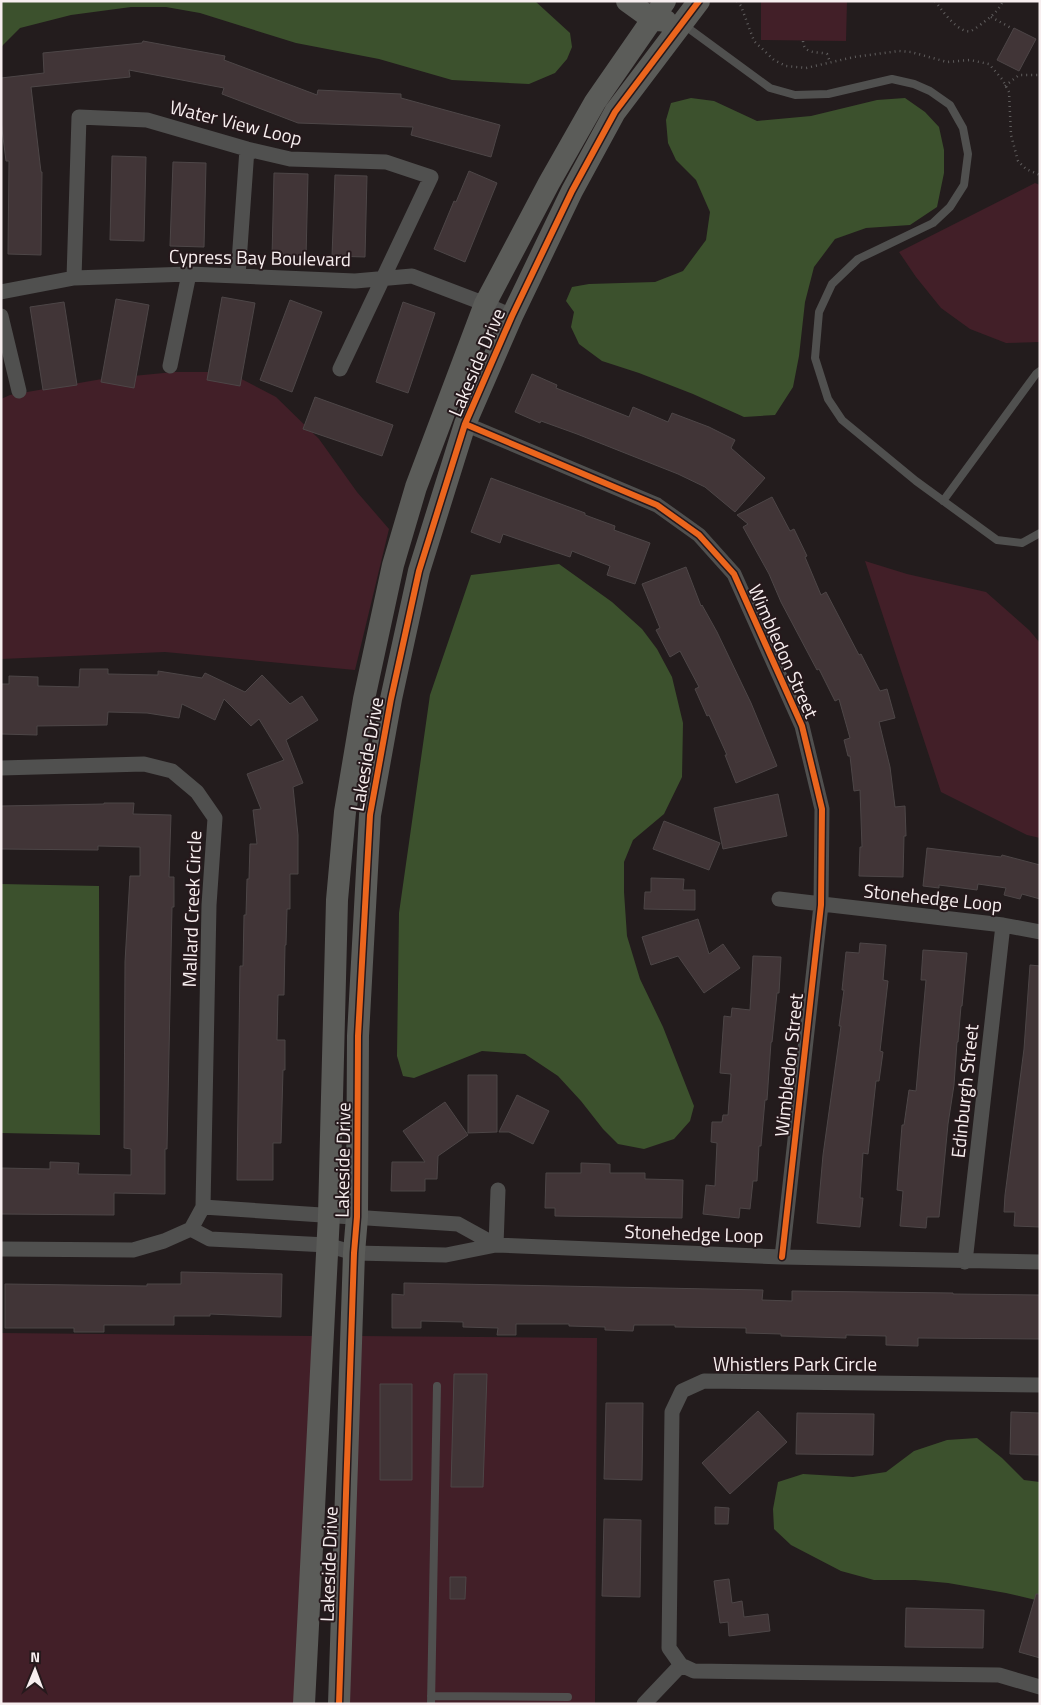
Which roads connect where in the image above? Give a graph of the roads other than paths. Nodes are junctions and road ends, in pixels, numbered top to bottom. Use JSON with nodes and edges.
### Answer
{"nodes":[{"id":1,"x":627,"y":1,"type":"edge"},
{"id":2,"x":674,"y":1,"type":"edge"},
{"id":3,"x":699,"y":1,"type":"edge"},
{"id":4,"x":659,"y":10,"type":"edge"},
{"id":5,"x":682,"y":23,"type":"junction"},
{"id":6,"x":247,"y":149,"type":"junction"},
{"id":7,"x":189,"y":274,"type":"junction"},
{"id":8,"x":238,"y":276,"type":"junction"},
{"id":9,"x":383,"y":277,"type":"junction"},
{"id":10,"x":74,"y":278,"type":"junction"},
{"id":11,"x":1,"y":292,"type":"edge"},
{"id":12,"x":485,"y":304,"type":"junction"},
{"id":13,"x":1,"y":316,"type":"edge"},
{"id":14,"x":512,"y":316,"type":"junction"},
{"id":15,"x":170,"y":366,"type":"dead end"},
{"id":16,"x":340,"y":369,"type":"dead end"},
{"id":17,"x":1040,"y":372,"type":"edge"},
{"id":18,"x":19,"y":391,"type":"dead end"},
{"id":19,"x":466,"y":424,"type":"junction"},
{"id":20,"x":944,"y":501,"type":"junction"},
{"id":21,"x":1040,"y":534,"type":"edge"},
{"id":22,"x":1,"y":768,"type":"edge"},
{"id":23,"x":779,"y":899,"type":"dead end"},
{"id":24,"x":821,"y":905,"type":"junction"},
{"id":25,"x":1003,"y":925,"type":"junction"},
{"id":26,"x":1040,"y":932,"type":"edge"},
{"id":27,"x":498,"y":1190,"type":"dead end"},
{"id":28,"x":203,"y":1207,"type":"junction"},
{"id":29,"x":329,"y":1215,"type":"junction"},
{"id":30,"x":357,"y":1217,"type":"junction"},
{"id":31,"x":191,"y":1229,"type":"junction"},
{"id":32,"x":327,"y":1245,"type":"junction"},
{"id":33,"x":496,"y":1245,"type":"junction"},
{"id":34,"x":1,"y":1249,"type":"edge"},
{"id":35,"x":354,"y":1253,"type":"junction"},
{"id":36,"x":782,"y":1257,"type":"junction"},
{"id":37,"x":965,"y":1262,"type":"junction"},
{"id":38,"x":1040,"y":1262,"type":"edge"},
{"id":39,"x":1040,"y":1385,"type":"edge"},
{"id":40,"x":437,"y":1386,"type":"dead end"},
{"id":41,"x":681,"y":1665,"type":"junction"},
{"id":42,"x":1040,"y":1688,"type":"edge"},
{"id":43,"x":568,"y":1697,"type":"dead end"},
{"id":44,"x":431,"y":1700,"type":"edge"},
{"id":45,"x":304,"y":1704,"type":"edge"},
{"id":46,"x":339,"y":1704,"type":"edge"},
{"id":47,"x":644,"y":1704,"type":"edge"}],
"edges":[{"from":1,"to":4,"type":"street"},
{"from":2,"to":5,"type":"street"},
{"from":3,"to":5,"type":"street","name":"Lakeside Drive"},
{"from":4,"to":5,"type":"street"},
{"from":4,"to":12,"type":"street","name":"Lakeside Drive"},
{"from":5,"to":14,"type":"street","name":"Lakeside Drive"},
{"from":5,"to":20,"type":"lane"},
{"from":6,"to":8,"type":"street"},
{"from":6,"to":9,"type":"street","name":"Water View Loop"},
{"from":6,"to":10,"type":"street","name":"Water View Loop"},
{"from":7,"to":8,"type":"street","name":"Cypress Bay Boulevard"},
{"from":7,"to":10,"type":"street","name":"Cypress Bay Boulevard"},
{"from":7,"to":15,"type":"street"},
{"from":8,"to":9,"type":"street","name":"Cypress Bay Boulevard"},
{"from":9,"to":12,"type":"street","name":"Cypress Bay Boulevard"},
{"from":9,"to":16,"type":"street"},
{"from":10,"to":11,"type":"street","name":"Cypress Bay Boulevard"},
{"from":12,"to":14,"type":"street","name":"Cypress Bay Boulevard"},
{"from":12,"to":29,"type":"street","name":"Lakeside Drive"},
{"from":13,"to":18,"type":"street"},
{"from":14,"to":19,"type":"street","name":"Lakeside Drive"},
{"from":17,"to":20,"type":"lane"},
{"from":19,"to":24,"type":"street","name":"Wimbledon Street"},
{"from":19,"to":30,"type":"street","name":"Lakeside Drive"},
{"from":20,"to":21,"type":"lane"},
{"from":22,"to":28,"type":"street","name":"Mallard Creek Circle"},
{"from":23,"to":24,"type":"street","name":"Stonehedge Loop"},
{"from":24,"to":25,"type":"street","name":"Stonehedge Loop"},
{"from":24,"to":36,"type":"street","name":"Wimbledon Street"},
{"from":25,"to":26,"type":"street","name":"Stonehedge Loop"},
{"from":25,"to":37,"type":"street","name":"Edinburgh Street"},
{"from":27,"to":33,"type":"street"},
{"from":28,"to":29,"type":"street"},
{"from":28,"to":31,"type":"street","name":"Mallard Creek Circle"},
{"from":29,"to":30,"type":"street","name":"Stonehedge Loop"},
{"from":29,"to":32,"type":"street","name":"Lakeside Drive"},
{"from":30,"to":33,"type":"street","name":"Stonehedge Loop"},
{"from":30,"to":35,"type":"street","name":"Lakeside Drive"},
{"from":31,"to":32,"type":"street"},
{"from":31,"to":34,"type":"street"},
{"from":32,"to":35,"type":"street","name":"Stonehedge Loop"},
{"from":32,"to":45,"type":"street","name":"Lakeside Drive"},
{"from":33,"to":35,"type":"street","name":"Stonehedge Loop"},
{"from":33,"to":36,"type":"street","name":"Stonehedge Loop"},
{"from":35,"to":46,"type":"street","name":"Lakeside Drive"},
{"from":36,"to":37,"type":"street","name":"Stonehedge Loop"},
{"from":37,"to":38,"type":"street","name":"Stonehedge Loop"},
{"from":39,"to":41,"type":"street","name":"Whistlers Park Circle"},
{"from":40,"to":44,"type":"lane"},
{"from":41,"to":42,"type":"street"},
{"from":41,"to":47,"type":"street"},
{"from":43,"to":44,"type":"lane"}]}
